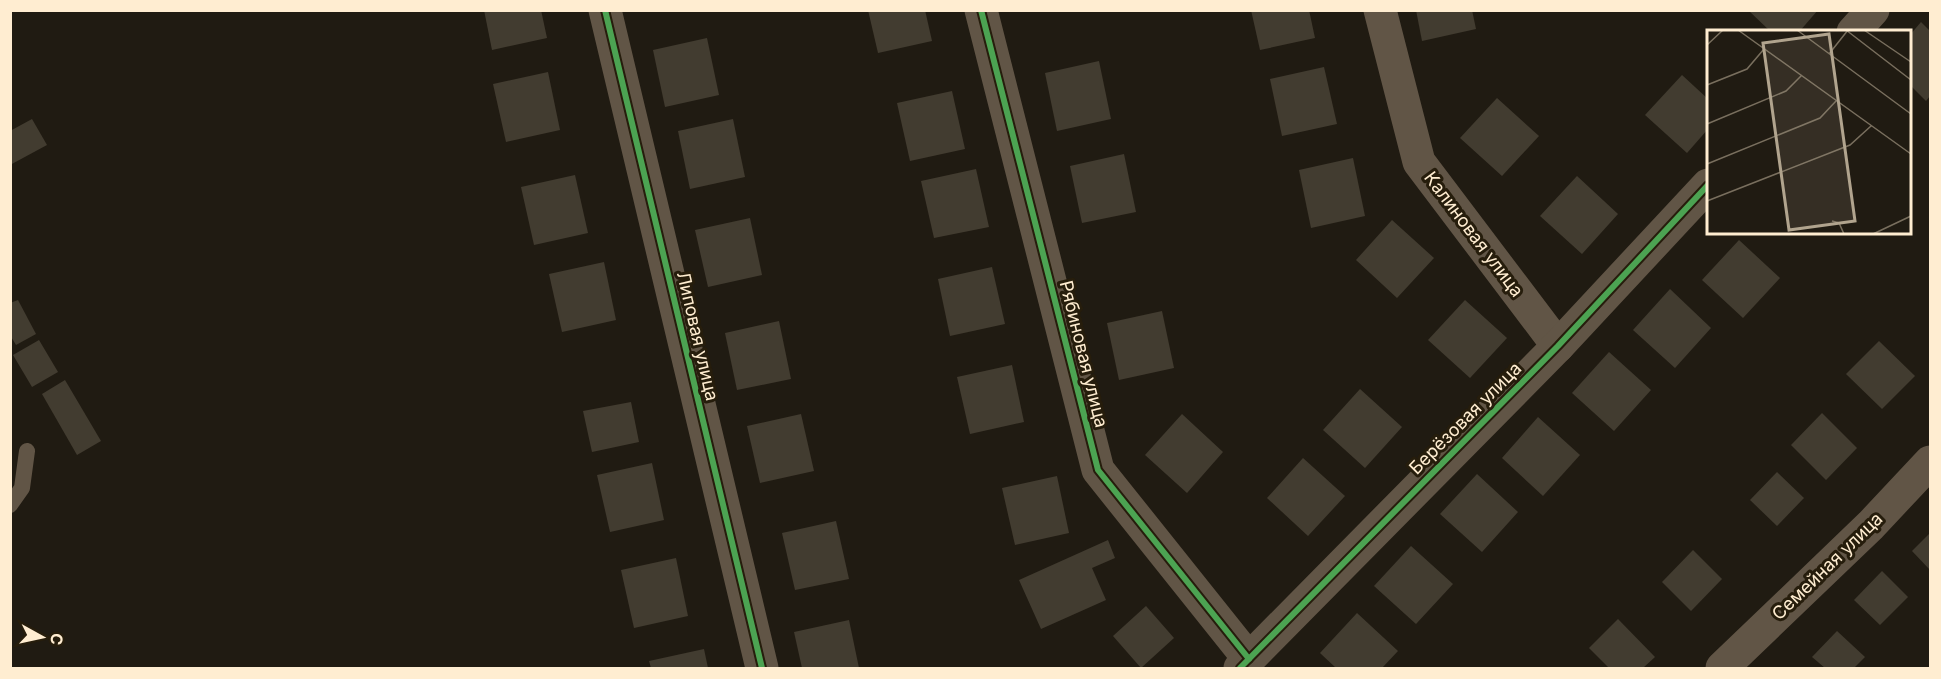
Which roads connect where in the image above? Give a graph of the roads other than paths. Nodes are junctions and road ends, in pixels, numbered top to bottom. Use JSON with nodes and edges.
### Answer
{"nodes":[{"id":1,"x":605,"y":10,"type":"edge"},
{"id":2,"x":981,"y":10,"type":"edge"},
{"id":3,"x":1380,"y":10,"type":"edge"},
{"id":4,"x":1873,"y":10,"type":"edge"},
{"id":5,"x":1855,"y":30,"type":"edge"},
{"id":6,"x":1707,"y":186,"type":"edge"},
{"id":7,"x":1558,"y":346,"type":"junction"},
{"id":8,"x":27,"y":451,"type":"dead end"},
{"id":9,"x":1930,"y":462,"type":"edge"},
{"id":10,"x":10,"y":505,"type":"edge"},
{"id":11,"x":1245,"y":664,"type":"edge"},
{"id":12,"x":1735,"y":664,"type":"edge"},
{"id":13,"x":762,"y":669,"type":"edge"}],
"edges":[{"from":1,"to":13,"type":"street","name":"Липовая улица"},
{"from":2,"to":11,"type":"street","name":"Рябиновая улица"},
{"from":3,"to":7,"type":"street","name":"Калиновая улица"},
{"from":4,"to":5,"type":"street"},
{"from":6,"to":7,"type":"street","name":"Берёзовая улица"},
{"from":7,"to":11,"type":"street","name":"Берёзовая улица"},
{"from":8,"to":10,"type":"lane"},
{"from":9,"to":12,"type":"street","name":"Семейная улица"}]}
